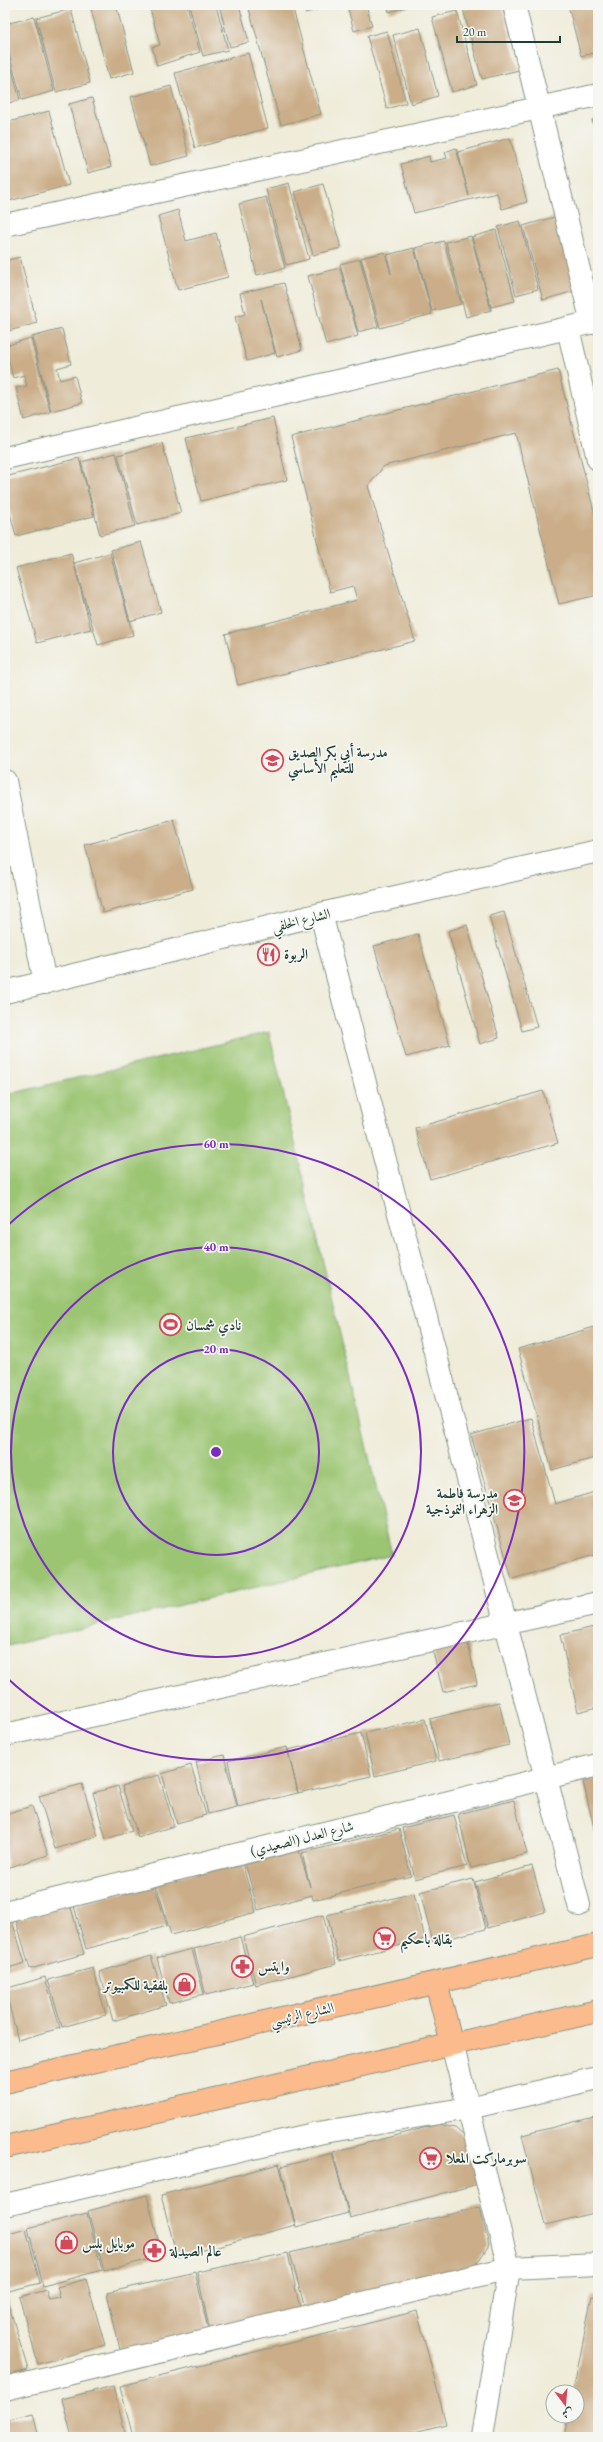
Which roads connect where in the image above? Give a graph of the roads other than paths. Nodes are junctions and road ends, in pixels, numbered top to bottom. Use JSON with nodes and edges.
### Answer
{"nodes":[{"id":1,"x":514,"y":5,"type":"edge"},
{"id":2,"x":598,"y":94,"type":"edge"},
{"id":3,"x":539,"y":108,"type":"junction"},
{"id":4,"x":5,"y":225,"type":"edge"},
{"id":5,"x":595,"y":322,"type":"edge"},
{"id":6,"x":568,"y":328,"type":"junction"},
{"id":7,"x":5,"y":458,"type":"edge"},
{"id":8,"x":598,"y":459,"type":"edge"},
{"id":9,"x":5,"y":782,"type":"edge"},
{"id":10,"x":598,"y":851,"type":"edge"},
{"id":11,"x":321,"y":914,"type":"junction"},
{"id":12,"x":45,"y":983,"type":"junction"},
{"id":13,"x":5,"y":992,"type":"edge"},
{"id":14,"x":598,"y":1603,"type":"edge"},
{"id":15,"x":506,"y":1622,"type":"junction"},
{"id":16,"x":5,"y":1735,"type":"edge"},
{"id":17,"x":598,"y":1764,"type":"edge"},
{"id":18,"x":546,"y":1778,"type":"junction"},
{"id":19,"x":579,"y":1905,"type":"dead end"},
{"id":20,"x":5,"y":1912,"type":"edge"},
{"id":21,"x":598,"y":1946,"type":"edge"},
{"id":22,"x":436,"y":1983,"type":"junction"},
{"id":23,"x":598,"y":2011,"type":"edge"},
{"id":24,"x":452,"y":2044,"type":"junction"},
{"id":25,"x":598,"y":2078,"type":"edge"},
{"id":26,"x":5,"y":2082,"type":"edge"},
{"id":27,"x":469,"y":2108,"type":"junction"},
{"id":28,"x":5,"y":2147,"type":"edge"},
{"id":29,"x":5,"y":2205,"type":"edge"},
{"id":30,"x":598,"y":2264,"type":"edge"},
{"id":31,"x":509,"y":2268,"type":"junction"},
{"id":32,"x":5,"y":2389,"type":"edge"},
{"id":33,"x":482,"y":2437,"type":"edge"}],
"edges":[{"from":1,"to":3,"type":"street"},
{"from":2,"to":3,"type":"street"},
{"from":3,"to":4,"type":"street"},
{"from":3,"to":5,"type":"street"},
{"from":5,"to":6,"type":"street"},
{"from":6,"to":7,"type":"street"},
{"from":6,"to":8,"type":"street"},
{"from":9,"to":12,"type":"street"},
{"from":10,"to":11,"type":"street","name":"الشارع الخلفي"},
{"from":11,"to":12,"type":"street","name":"الشارع الخلفي"},
{"from":11,"to":15,"type":"street"},
{"from":12,"to":13,"type":"street","name":"الشارع الخلفي"},
{"from":14,"to":15,"type":"street"},
{"from":15,"to":16,"type":"street"},
{"from":15,"to":18,"type":"street"},
{"from":17,"to":18,"type":"street","name":"شارع العدل (الصعيدي)"},
{"from":18,"to":19,"type":"street"},
{"from":18,"to":20,"type":"street","name":"شارع العدل (الصعيدي)"},
{"from":21,"to":22,"type":"main road","name":"الشارع الرئيسي"},
{"from":22,"to":24,"type":"main road"},
{"from":22,"to":26,"type":"main road","name":"الشارع الرئيسي"},
{"from":23,"to":24,"type":"main road"},
{"from":24,"to":27,"type":"street"},
{"from":24,"to":28,"type":"main road"},
{"from":25,"to":27,"type":"street"},
{"from":27,"to":29,"type":"street"},
{"from":27,"to":31,"type":"street"},
{"from":30,"to":31,"type":"street"},
{"from":31,"to":32,"type":"street"},
{"from":31,"to":33,"type":"street"}]}
